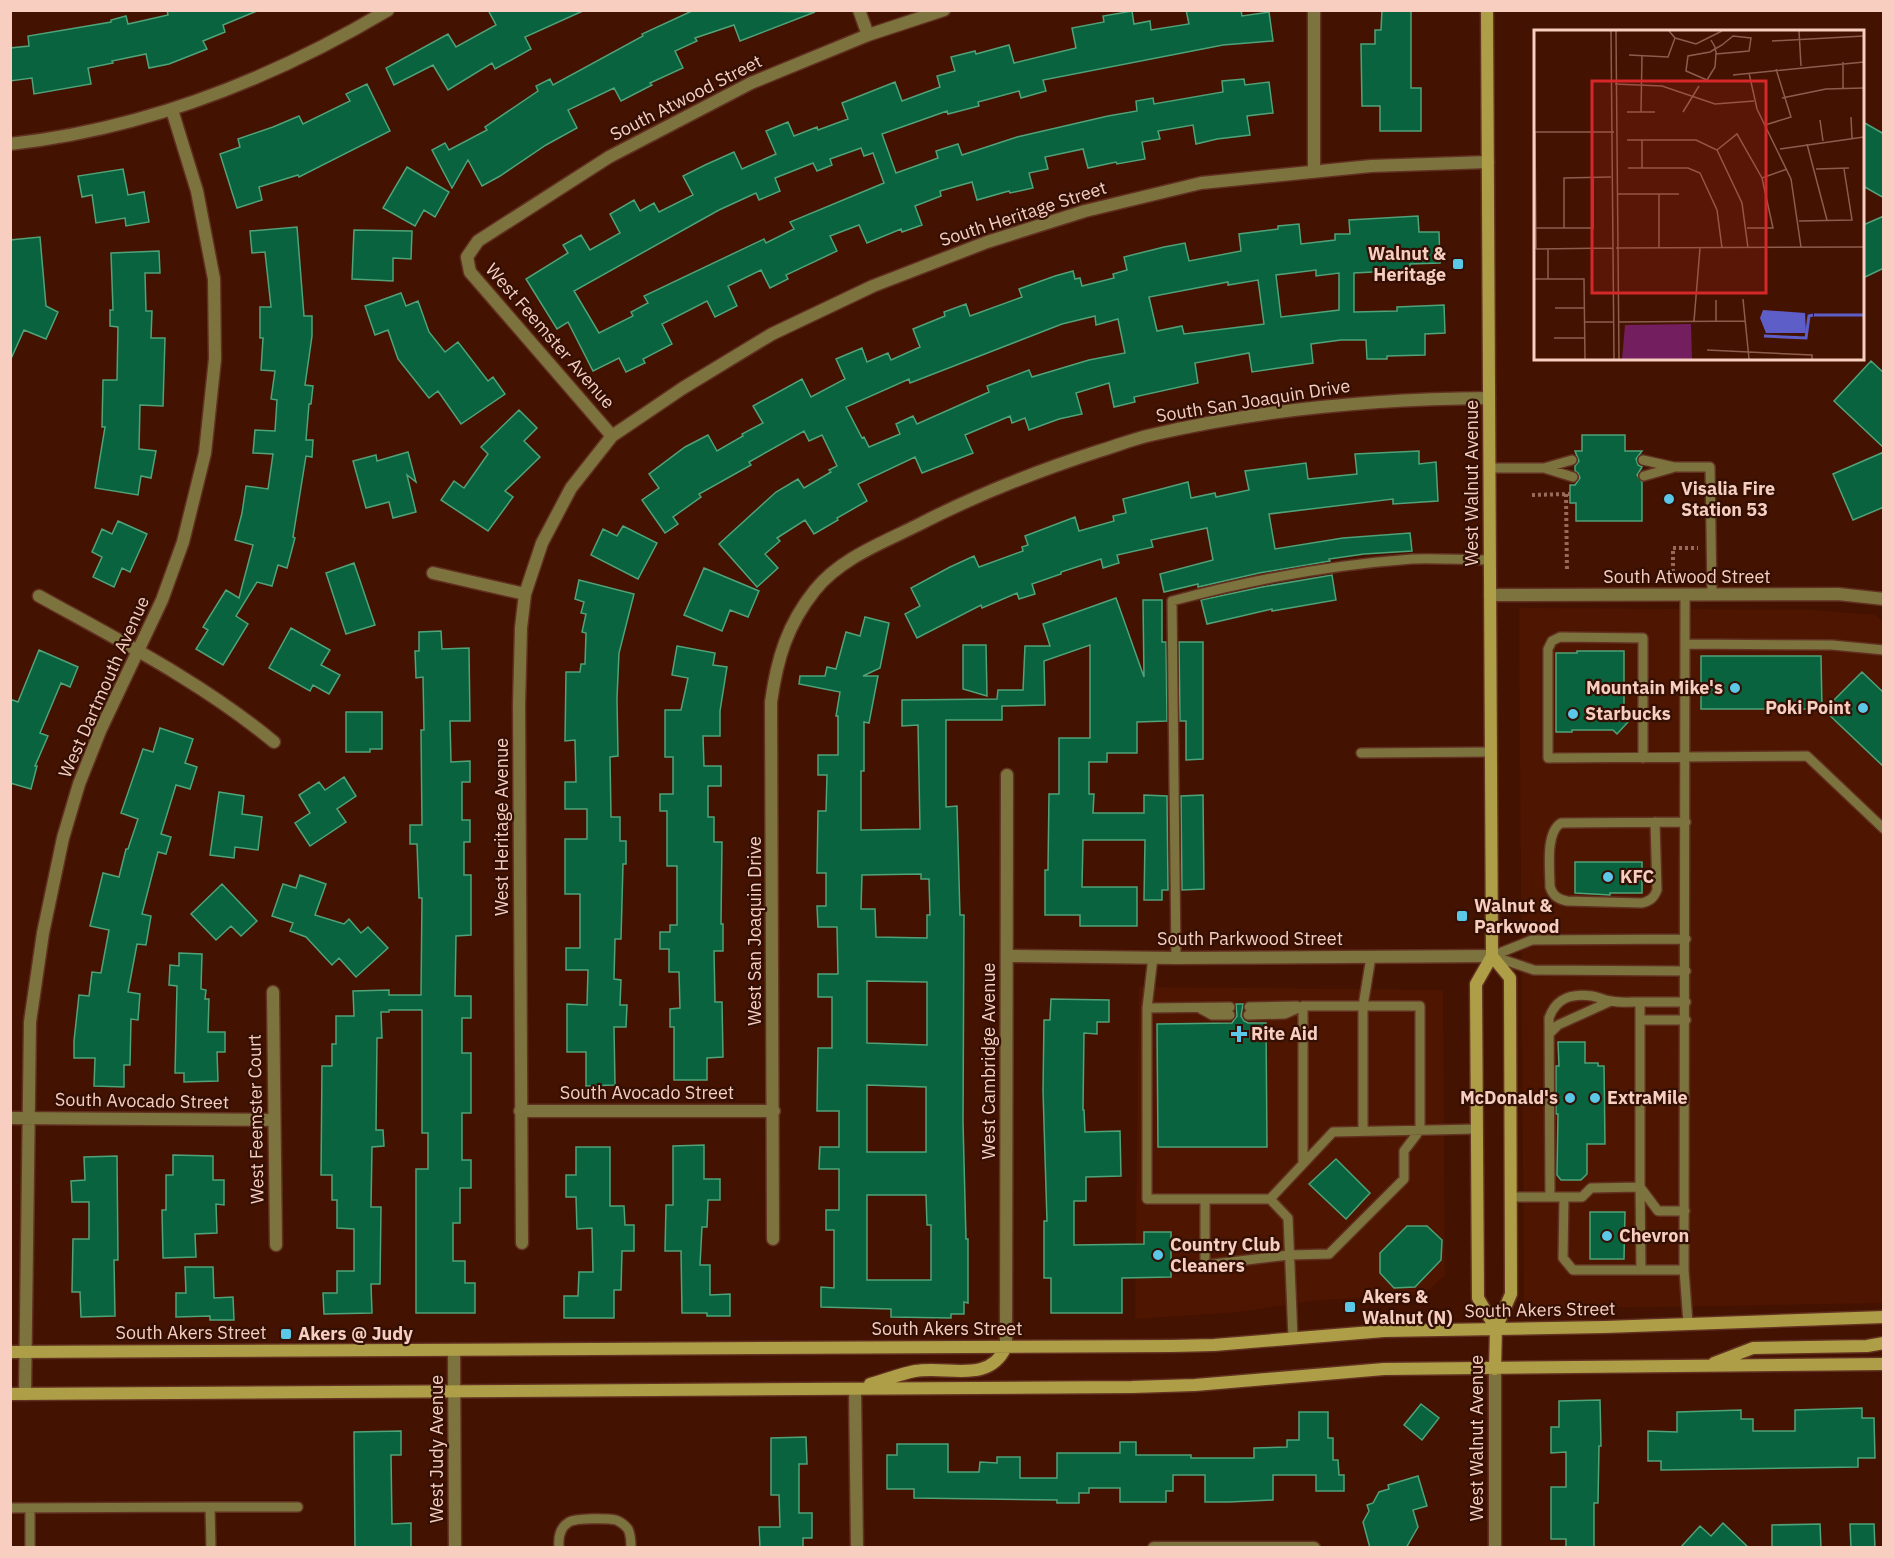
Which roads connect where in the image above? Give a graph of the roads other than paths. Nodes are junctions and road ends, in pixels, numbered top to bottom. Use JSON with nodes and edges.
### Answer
{"nodes":[{"id":1,"x":388,"y":10,"type":"edge"},
{"id":2,"x":859,"y":10,"type":"edge"},
{"id":3,"x":944,"y":10,"type":"edge"},
{"id":4,"x":1314,"y":10,"type":"edge"},
{"id":5,"x":1488,"y":10,"type":"edge"},
{"id":6,"x":868,"y":35,"type":"junction"},
{"id":7,"x":172,"y":110,"type":"junction"},
{"id":8,"x":10,"y":144,"type":"edge"},
{"id":9,"x":1488,"y":162,"type":"junction"},
{"id":10,"x":1314,"y":170,"type":"junction"},
{"id":11,"x":467,"y":257,"type":"joint"},
{"id":12,"x":1489,"y":398,"type":"junction"},
{"id":13,"x":612,"y":436,"type":"junction"},
{"id":14,"x":1572,"y":460,"type":"dead end"},
{"id":15,"x":1643,"y":460,"type":"dead end"},
{"id":16,"x":1490,"y":468,"type":"junction"},
{"id":17,"x":1544,"y":468,"type":"junction"},
{"id":18,"x":1674,"y":468,"type":"junction"},
{"id":19,"x":1644,"y":476,"type":"dead end"},
{"id":20,"x":1573,"y":477,"type":"dead end"},
{"id":21,"x":1490,"y":560,"type":"junction"},
{"id":22,"x":433,"y":573,"type":"dead end"},
{"id":23,"x":525,"y":594,"type":"junction"},
{"id":24,"x":1490,"y":595,"type":"junction"},
{"id":25,"x":1685,"y":595,"type":"junction"},
{"id":26,"x":1712,"y":595,"type":"junction"},
{"id":27,"x":39,"y":596,"type":"dead end"},
{"id":28,"x":1884,"y":599,"type":"edge"},
{"id":29,"x":791,"y":626,"type":"joint"},
{"id":30,"x":1685,"y":644,"type":"junction"},
{"id":31,"x":1884,"y":650,"type":"edge"},
{"id":32,"x":138,"y":651,"type":"junction"},
{"id":33,"x":274,"y":742,"type":"dead end"},
{"id":34,"x":1491,"y":752,"type":"junction"},
{"id":35,"x":1361,"y":753,"type":"dead end"},
{"id":36,"x":1686,"y":756,"type":"junction"},
{"id":37,"x":1643,"y":758,"type":"junction"},
{"id":38,"x":1007,"y":776,"type":"dead end"},
{"id":39,"x":1655,"y":822,"type":"junction"},
{"id":40,"x":1686,"y":822,"type":"junction"},
{"id":41,"x":1884,"y":829,"type":"edge"},
{"id":42,"x":1686,"y":939,"type":"junction"},
{"id":43,"x":1008,"y":956,"type":"junction"},
{"id":44,"x":1492,"y":956,"type":"junction"},
{"id":45,"x":1153,"y":957,"type":"junction"},
{"id":46,"x":1371,"y":957,"type":"junction"},
{"id":47,"x":1176,"y":958,"type":"junction"},
{"id":48,"x":1686,"y":971,"type":"junction"},
{"id":49,"x":273,"y":992,"type":"dead end"},
{"id":50,"x":1611,"y":1001,"type":"junction"},
{"id":51,"x":1640,"y":1002,"type":"junction"},
{"id":52,"x":1686,"y":1002,"type":"junction"},
{"id":53,"x":1303,"y":1006,"type":"junction"},
{"id":54,"x":1363,"y":1006,"type":"junction"},
{"id":55,"x":1147,"y":1008,"type":"junction"},
{"id":56,"x":1230,"y":1011,"type":"dead end"},
{"id":57,"x":1249,"y":1011,"type":"dead end"},
{"id":58,"x":1640,"y":1020,"type":"junction"},
{"id":59,"x":1686,"y":1020,"type":"junction"},
{"id":60,"x":1550,"y":1033,"type":"junction"},
{"id":61,"x":520,"y":1111,"type":"junction"},
{"id":62,"x":774,"y":1111,"type":"junction"},
{"id":63,"x":10,"y":1118,"type":"edge"},
{"id":64,"x":27,"y":1118,"type":"junction"},
{"id":65,"x":273,"y":1120,"type":"junction"},
{"id":66,"x":1420,"y":1130,"type":"junction"},
{"id":67,"x":1477,"y":1130,"type":"junction"},
{"id":68,"x":1363,"y":1131,"type":"junction"},
{"id":69,"x":1303,"y":1163,"type":"junction"},
{"id":70,"x":1640,"y":1187,"type":"junction"},
{"id":71,"x":1510,"y":1197,"type":"junction"},
{"id":72,"x":1550,"y":1197,"type":"junction"},
{"id":73,"x":1564,"y":1197,"type":"junction"},
{"id":74,"x":1205,"y":1199,"type":"junction"},
{"id":75,"x":1270,"y":1199,"type":"junction"},
{"id":76,"x":1685,"y":1212,"type":"junction"},
{"id":77,"x":773,"y":1239,"type":"dead end"},
{"id":78,"x":522,"y":1243,"type":"dead end"},
{"id":79,"x":276,"y":1245,"type":"dead end"},
{"id":80,"x":1289,"y":1255,"type":"junction"},
{"id":81,"x":1641,"y":1270,"type":"junction"},
{"id":82,"x":1684,"y":1270,"type":"junction"},
{"id":83,"x":1884,"y":1317,"type":"edge"},
{"id":84,"x":1688,"y":1323,"type":"junction"},
{"id":85,"x":1496,"y":1329,"type":"junction"},
{"id":86,"x":1293,"y":1338,"type":"junction"},
{"id":87,"x":1884,"y":1343,"type":"edge"},
{"id":88,"x":1006,"y":1347,"type":"junction"},
{"id":89,"x":454,"y":1350,"type":"junction"},
{"id":90,"x":10,"y":1352,"type":"edge"},
{"id":91,"x":25,"y":1352,"type":"junction"},
{"id":92,"x":1884,"y":1364,"type":"edge"},
{"id":93,"x":1706,"y":1366,"type":"junction"},
{"id":94,"x":1495,"y":1369,"type":"junction"},
{"id":95,"x":855,"y":1389,"type":"junction"},
{"id":96,"x":455,"y":1391,"type":"junction"},
{"id":97,"x":10,"y":1394,"type":"edge"},
{"id":98,"x":25,"y":1394,"type":"junction"},
{"id":99,"x":210,"y":1507,"type":"junction"},
{"id":100,"x":298,"y":1507,"type":"dead end"},
{"id":101,"x":10,"y":1508,"type":"edge"},
{"id":102,"x":30,"y":1508,"type":"junction"},
{"id":103,"x":1314,"y":1547,"type":"edge"},
{"id":104,"x":30,"y":1548,"type":"edge"},
{"id":105,"x":211,"y":1548,"type":"edge"},
{"id":106,"x":455,"y":1548,"type":"edge"},
{"id":107,"x":558,"y":1548,"type":"edge"},
{"id":108,"x":631,"y":1548,"type":"edge"},
{"id":109,"x":857,"y":1548,"type":"edge"},
{"id":110,"x":1154,"y":1548,"type":"edge"},
{"id":111,"x":1495,"y":1548,"type":"edge"}],
"edges":[{"from":1,"to":7,"type":"street"},
{"from":2,"to":6,"type":"street"},
{"from":3,"to":6,"type":"street","name":"South Atwood Street"},
{"from":4,"to":10,"type":"street"},
{"from":5,"to":9,"type":"main road","name":"West Walnut Avenue"},
{"from":6,"to":11,"type":"street","name":"South Atwood Street"},
{"from":7,"to":8,"type":"street"},
{"from":7,"to":32,"type":"street","name":"West Dartmouth Avenue"},
{"from":9,"to":10,"type":"street","name":"South Heritage Street"},
{"from":9,"to":12,"type":"main road","name":"West Walnut Avenue"},
{"from":10,"to":13,"type":"street","name":"South Heritage Street"},
{"from":11,"to":13,"type":"street","name":"West Feemster Avenue"},
{"from":12,"to":16,"type":"main road","name":"West Walnut Avenue"},
{"from":12,"to":29,"type":"street","name":"South San Joaquin Drive"},
{"from":13,"to":23,"type":"street","name":"West Heritage Avenue"},
{"from":14,"to":17,"type":"lane"},
{"from":15,"to":18,"type":"lane"},
{"from":16,"to":17,"type":"lane"},
{"from":16,"to":21,"type":"main road","name":"West Walnut Avenue"},
{"from":17,"to":20,"type":"lane"},
{"from":18,"to":19,"type":"lane"},
{"from":18,"to":26,"type":"lane"},
{"from":21,"to":24,"type":"main road","name":"West Walnut Avenue"},
{"from":21,"to":47,"type":"lane"},
{"from":22,"to":23,"type":"street"},
{"from":23,"to":61,"type":"street","name":"West Heritage Avenue"},
{"from":24,"to":25,"type":"street","name":"South Atwood Street"},
{"from":24,"to":34,"type":"main road","name":"West Walnut Avenue"},
{"from":25,"to":26,"type":"street","name":"South Atwood Street"},
{"from":25,"to":30,"type":"lane"},
{"from":26,"to":28,"type":"street","name":"South Atwood Street"},
{"from":27,"to":32,"type":"street"},
{"from":29,"to":62,"type":"street","name":"West San Joaquin Drive"},
{"from":30,"to":31,"type":"lane"},
{"from":30,"to":36,"type":"lane"},
{"from":32,"to":33,"type":"street"},
{"from":32,"to":64,"type":"street","name":"West Dartmouth Avenue"},
{"from":34,"to":35,"type":"lane"},
{"from":34,"to":44,"type":"main road","name":"West Walnut Avenue"},
{"from":36,"to":37,"type":"lane"},
{"from":36,"to":40,"type":"lane"},
{"from":36,"to":41,"type":"lane"},
{"from":37,"to":37,"type":"lane"},
{"from":38,"to":43,"type":"street","name":"West Cambridge Avenue"},
{"from":39,"to":39,"type":"lane"},
{"from":39,"to":40,"type":"lane"},
{"from":40,"to":42,"type":"lane"},
{"from":42,"to":44,"type":"lane"},
{"from":42,"to":48,"type":"lane"},
{"from":43,"to":45,"type":"street","name":"South Parkwood Street"},
{"from":43,"to":88,"type":"street","name":"West Cambridge Avenue"},
{"from":44,"to":46,"type":"street","name":"South Parkwood Street"},
{"from":44,"to":48,"type":"lane"},
{"from":44,"to":67,"type":"main road","name":"West Walnut Avenue"},
{"from":44,"to":71,"type":"main road","name":"West Walnut Avenue"},
{"from":45,"to":47,"type":"street","name":"South Parkwood Street"},
{"from":45,"to":55,"type":"lane"},
{"from":46,"to":47,"type":"street","name":"South Parkwood Street"},
{"from":46,"to":54,"type":"lane"},
{"from":48,"to":52,"type":"lane"},
{"from":49,"to":65,"type":"street","name":"West Feemster Court"},
{"from":50,"to":51,"type":"lane"},
{"from":50,"to":60,"type":"lane"},
{"from":50,"to":60,"type":"lane"},
{"from":51,"to":52,"type":"lane"},
{"from":51,"to":58,"type":"lane"},
{"from":52,"to":59,"type":"lane"},
{"from":53,"to":54,"type":"lane"},
{"from":53,"to":57,"type":"lane"},
{"from":53,"to":69,"type":"lane"},
{"from":54,"to":66,"type":"lane"},
{"from":54,"to":68,"type":"lane"},
{"from":55,"to":56,"type":"lane"},
{"from":55,"to":74,"type":"lane"},
{"from":58,"to":59,"type":"lane"},
{"from":58,"to":70,"type":"lane"},
{"from":59,"to":76,"type":"lane"},
{"from":60,"to":72,"type":"lane"},
{"from":61,"to":62,"type":"street","name":"South Avocado Street"},
{"from":61,"to":78,"type":"street","name":"West Heritage Avenue"},
{"from":62,"to":77,"type":"street","name":"West San Joaquin Drive"},
{"from":63,"to":64,"type":"street","name":"South Avocado Street"},
{"from":64,"to":65,"type":"street","name":"South Avocado Street"},
{"from":64,"to":91,"type":"street","name":"West Dartmouth Avenue"},
{"from":65,"to":79,"type":"street","name":"West Feemster Court"},
{"from":66,"to":67,"type":"lane"},
{"from":66,"to":68,"type":"lane"},
{"from":66,"to":80,"type":"lane"},
{"from":67,"to":85,"type":"main road","name":"West Walnut Avenue"},
{"from":68,"to":69,"type":"lane"},
{"from":69,"to":75,"type":"lane"},
{"from":70,"to":73,"type":"lane"},
{"from":70,"to":76,"type":"lane"},
{"from":70,"to":81,"type":"lane"},
{"from":71,"to":72,"type":"lane"},
{"from":71,"to":85,"type":"main road","name":"West Walnut Avenue"},
{"from":72,"to":73,"type":"lane"},
{"from":73,"to":81,"type":"lane"},
{"from":74,"to":75,"type":"lane"},
{"from":74,"to":80,"type":"lane"},
{"from":75,"to":80,"type":"lane"},
{"from":76,"to":82,"type":"lane"},
{"from":80,"to":86,"type":"lane"},
{"from":81,"to":82,"type":"lane"},
{"from":82,"to":84,"type":"lane"},
{"from":83,"to":84,"type":"main road","name":"South Akers Street"},
{"from":84,"to":85,"type":"main road","name":"South Akers Street"},
{"from":85,"to":86,"type":"main road","name":"South Akers Street"},
{"from":85,"to":94,"type":"main road","name":"West Walnut Avenue"},
{"from":86,"to":88,"type":"main road","name":"South Akers Street"},
{"from":87,"to":93,"type":"main road"},
{"from":88,"to":89,"type":"main road","name":"South Akers Street"},
{"from":88,"to":95,"type":"main road"},
{"from":89,"to":91,"type":"main road","name":"South Akers Street"},
{"from":89,"to":96,"type":"street","name":"West Judy Avenue"},
{"from":90,"to":91,"type":"main road","name":"South Akers Street"},
{"from":91,"to":98,"type":"street","name":"West Dartmouth Avenue"},
{"from":92,"to":93,"type":"main road"},
{"from":93,"to":94,"type":"main road"},
{"from":94,"to":95,"type":"main road"},
{"from":94,"to":111,"type":"street","name":"West Walnut Avenue"},
{"from":95,"to":96,"type":"main road"},
{"from":95,"to":109,"type":"street"},
{"from":96,"to":98,"type":"main road"},
{"from":96,"to":106,"type":"street","name":"West Judy Avenue"},
{"from":97,"to":98,"type":"main road"},
{"from":99,"to":100,"type":"lane"},
{"from":99,"to":102,"type":"lane"},
{"from":99,"to":105,"type":"lane"},
{"from":101,"to":102,"type":"lane"},
{"from":102,"to":104,"type":"lane"},
{"from":103,"to":110,"type":"street"},
{"from":107,"to":108,"type":"lane"}]}
